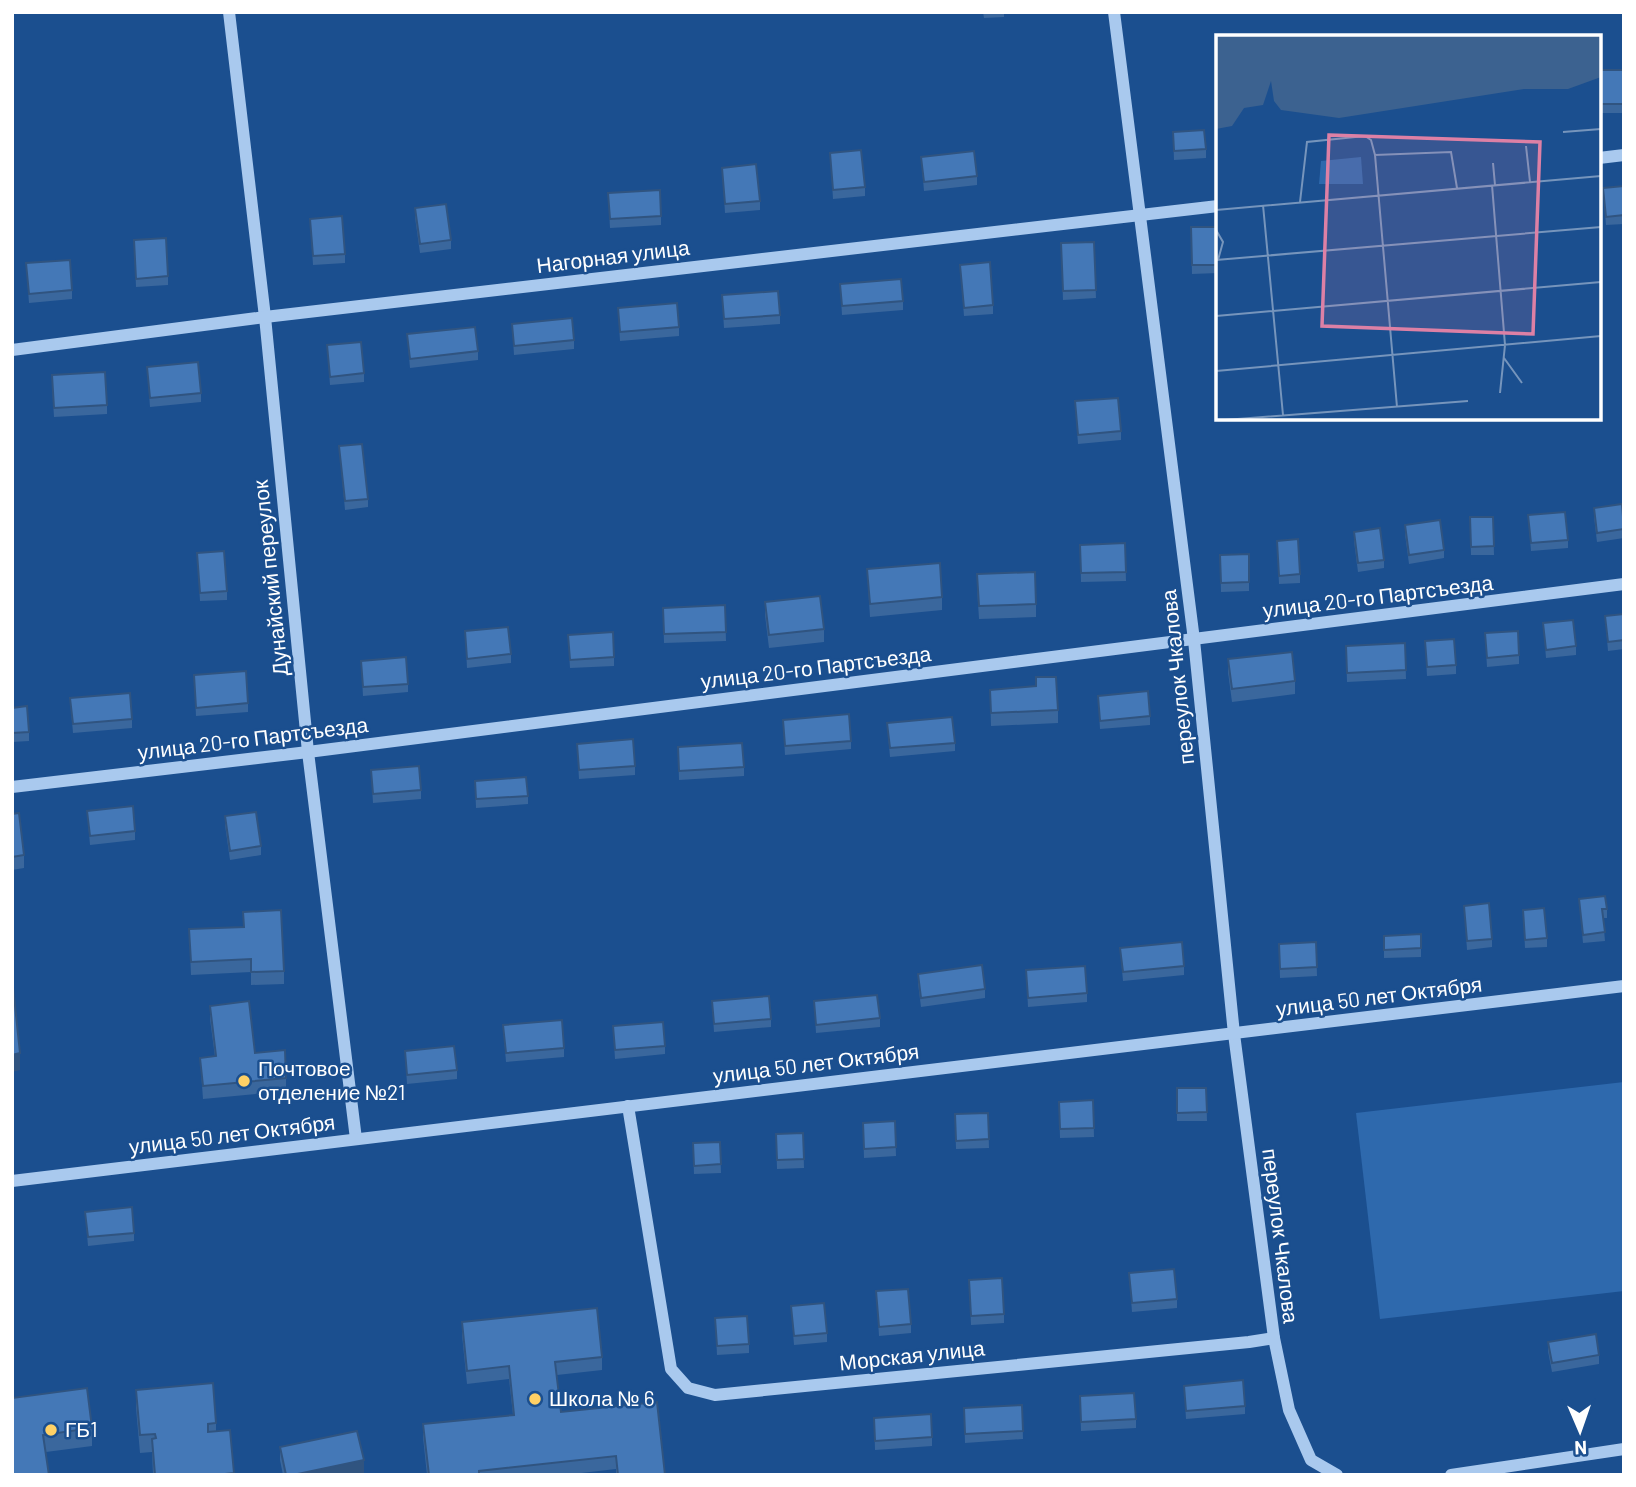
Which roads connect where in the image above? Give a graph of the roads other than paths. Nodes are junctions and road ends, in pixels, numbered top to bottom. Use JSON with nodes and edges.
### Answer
{"nodes":[{"id":1,"x":229,"y":12,"type":"edge"},
{"id":2,"x":1114,"y":12,"type":"edge"},
{"id":3,"x":1624,"y":155,"type":"edge"},
{"id":4,"x":1601,"y":158,"type":"edge"},
{"id":5,"x":1216,"y":206,"type":"edge"},
{"id":6,"x":1141,"y":216,"type":"junction"},
{"id":7,"x":265,"y":317,"type":"junction"},
{"id":8,"x":12,"y":350,"type":"edge"},
{"id":9,"x":1624,"y":584,"type":"edge"},
{"id":10,"x":1194,"y":640,"type":"junction"},
{"id":11,"x":308,"y":752,"type":"junction"},
{"id":12,"x":12,"y":787,"type":"edge"},
{"id":13,"x":1624,"y":986,"type":"edge"},
{"id":14,"x":1234,"y":1034,"type":"junction"},
{"id":15,"x":628,"y":1106,"type":"junction"},
{"id":16,"x":356,"y":1139,"type":"junction"},
{"id":17,"x":12,"y":1181,"type":"edge"},
{"id":18,"x":1273,"y":1338,"type":"junction"},
{"id":19,"x":1624,"y":1449,"type":"edge"},
{"id":20,"x":1337,"y":1475,"type":"edge"},
{"id":21,"x":1451,"y":1475,"type":"edge"}],
"edges":[{"from":1,"to":7,"type":"street","name":"Дунайский переулок"},
{"from":2,"to":6,"type":"street","name":"переулок Чкалова"},
{"from":3,"to":4,"type":"street"},
{"from":5,"to":6,"type":"street","name":"Нагорная улица"},
{"from":6,"to":7,"type":"street","name":"Нагорная улица"},
{"from":6,"to":10,"type":"street","name":"переулок Чкалова"},
{"from":7,"to":8,"type":"street","name":"Нагорная улица"},
{"from":7,"to":11,"type":"street","name":"Дунайский переулок"},
{"from":9,"to":10,"type":"street","name":"улица 20-го Партсъезда"},
{"from":10,"to":11,"type":"street","name":"улица 20-го Партсъезда"},
{"from":10,"to":14,"type":"street","name":"переулок Чкалова"},
{"from":11,"to":12,"type":"street","name":"улица 20-го Партсъезда"},
{"from":11,"to":16,"type":"street","name":"Дунайский переулок"},
{"from":13,"to":14,"type":"street","name":"улица 50 лет Октября"},
{"from":14,"to":15,"type":"street","name":"улица 50 лет Октября"},
{"from":14,"to":18,"type":"street","name":"переулок Чкалова"},
{"from":15,"to":16,"type":"street","name":"улица 50 лет Октября"},
{"from":15,"to":18,"type":"street","name":"Морская улица"},
{"from":16,"to":17,"type":"street","name":"улица 50 лет Октября"},
{"from":18,"to":20,"type":"street"},
{"from":19,"to":21,"type":"street"}]}
